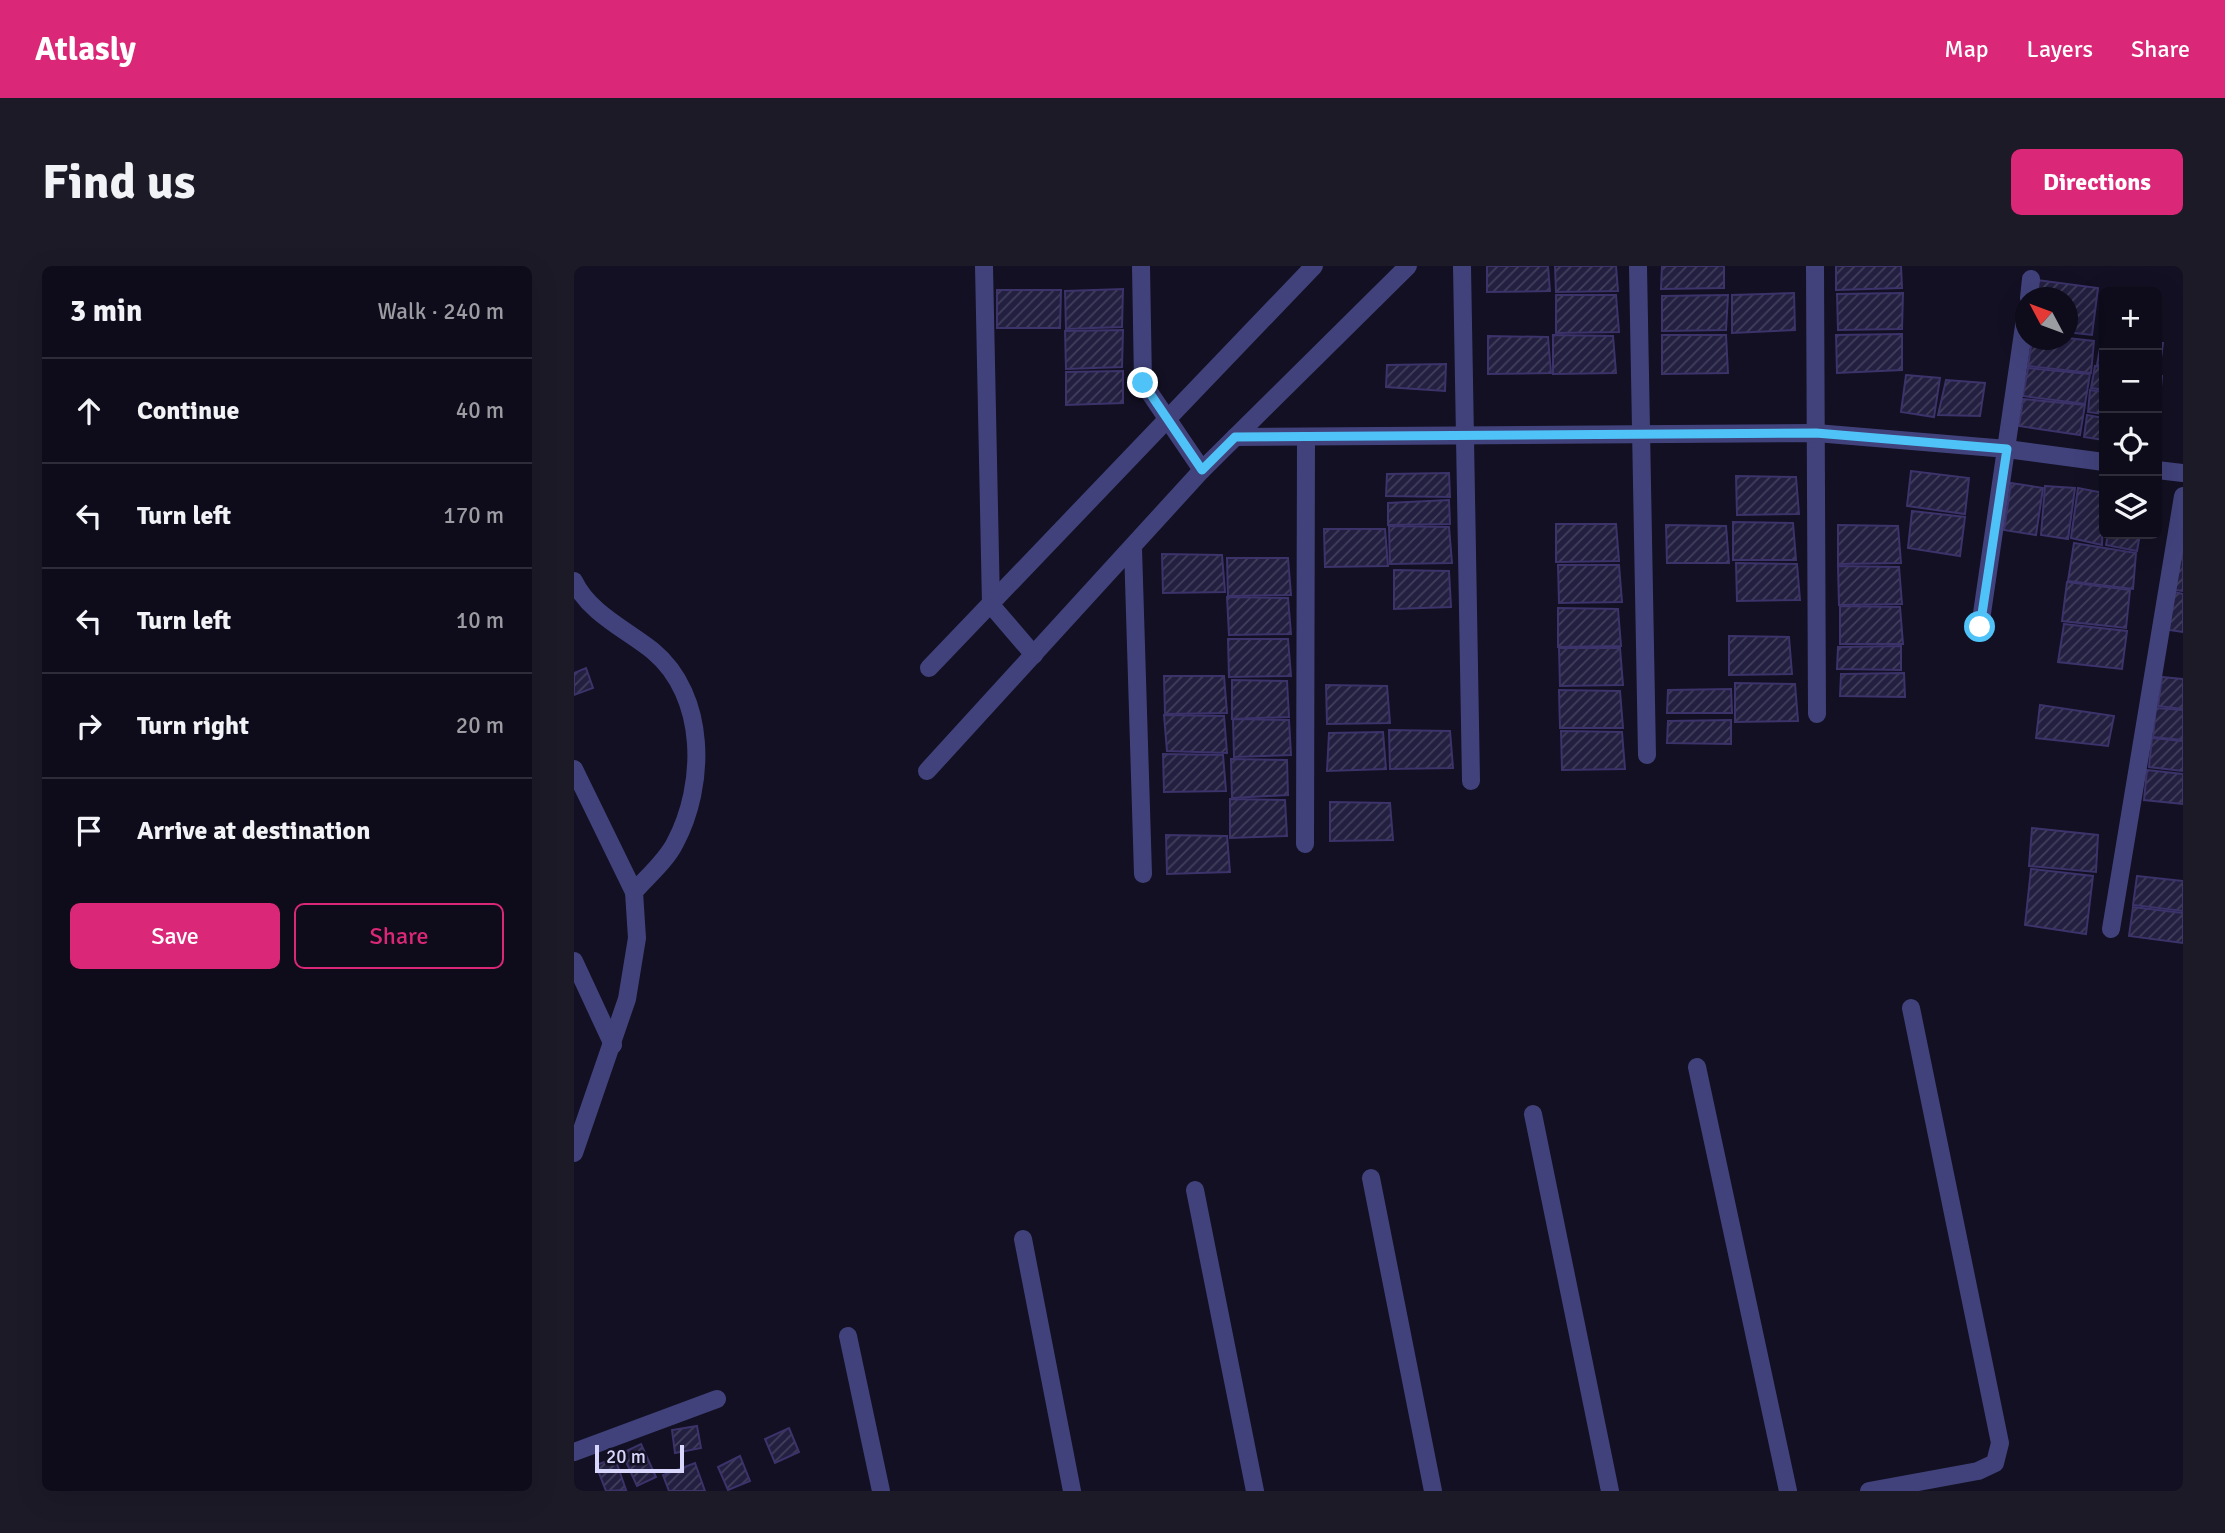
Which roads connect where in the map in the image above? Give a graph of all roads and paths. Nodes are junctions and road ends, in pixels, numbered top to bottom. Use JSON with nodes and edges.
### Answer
{"nodes":[{"id":1,"x":984,"y":266,"type":"edge"},
{"id":2,"x":1141,"y":266,"type":"edge"},
{"id":3,"x":1314,"y":266,"type":"edge"},
{"id":4,"x":1408,"y":266,"type":"edge"},
{"id":5,"x":1462,"y":266,"type":"edge"},
{"id":6,"x":1638,"y":266,"type":"edge"},
{"id":7,"x":1815,"y":266,"type":"edge"},
{"id":8,"x":2031,"y":279,"type":"dead end"},
{"id":9,"x":2030,"y":287,"type":"edge"},
{"id":10,"x":2021,"y":350,"type":"edge"},
{"id":11,"x":1168,"y":420,"type":"junction"},
{"id":12,"x":1816,"y":433,"type":"junction"},
{"id":13,"x":1644,"y":434,"type":"junction"},
{"id":14,"x":1466,"y":435,"type":"junction"},
{"id":15,"x":1235,"y":437,"type":"junction"},
{"id":16,"x":1306,"y":437,"type":"junction"},
{"id":17,"x":2007,"y":449,"type":"junction"},
{"id":18,"x":2099,"y":461,"type":"edge"},
{"id":19,"x":1202,"y":470,"type":"junction"},
{"id":20,"x":2162,"y":471,"type":"edge"},
{"id":21,"x":2183,"y":473,"type":"edge"},
{"id":22,"x":2183,"y":496,"type":"edge"},
{"id":23,"x":1133,"y":548,"type":"junction"},
{"id":24,"x":574,"y":581,"type":"edge"},
{"id":25,"x":991,"y":605,"type":"junction"},
{"id":26,"x":1980,"y":627,"type":"dead end"},
{"id":27,"x":1034,"y":655,"type":"junction"},
{"id":28,"x":929,"y":668,"type":"dead end"},
{"id":29,"x":1817,"y":714,"type":"dead end"},
{"id":30,"x":1647,"y":755,"type":"dead end"},
{"id":31,"x":574,"y":769,"type":"edge"},
{"id":32,"x":927,"y":771,"type":"dead end"},
{"id":33,"x":1471,"y":781,"type":"dead end"},
{"id":34,"x":1305,"y":844,"type":"dead end"},
{"id":35,"x":1143,"y":874,"type":"dead end"},
{"id":36,"x":634,"y":892,"type":"junction"},
{"id":37,"x":2111,"y":929,"type":"dead end"},
{"id":38,"x":574,"y":961,"type":"edge"},
{"id":39,"x":1911,"y":1008,"type":"dead end"},
{"id":40,"x":613,"y":1045,"type":"junction"},
{"id":41,"x":1697,"y":1067,"type":"dead end"},
{"id":42,"x":1533,"y":1114,"type":"dead end"},
{"id":43,"x":574,"y":1153,"type":"edge"},
{"id":44,"x":1371,"y":1178,"type":"dead end"},
{"id":45,"x":1195,"y":1190,"type":"dead end"},
{"id":46,"x":1023,"y":1239,"type":"dead end"},
{"id":47,"x":848,"y":1336,"type":"dead end"},
{"id":48,"x":717,"y":1399,"type":"dead end"},
{"id":49,"x":574,"y":1452,"type":"edge"},
{"id":50,"x":881,"y":1491,"type":"edge"},
{"id":51,"x":1072,"y":1491,"type":"edge"},
{"id":52,"x":1255,"y":1491,"type":"edge"},
{"id":53,"x":1433,"y":1491,"type":"edge"},
{"id":54,"x":1610,"y":1491,"type":"edge"},
{"id":55,"x":1788,"y":1491,"type":"edge"},
{"id":56,"x":1869,"y":1491,"type":"edge"}],
"edges":[{"from":1,"to":25,"type":"street"},
{"from":2,"to":11,"type":"street"},
{"from":3,"to":11,"type":"street"},
{"from":4,"to":15,"type":"street"},
{"from":5,"to":14,"type":"street"},
{"from":6,"to":13,"type":"street"},
{"from":7,"to":12,"type":"street"},
{"from":8,"to":9,"type":"street"},
{"from":10,"to":17,"type":"street"},
{"from":11,"to":19,"type":"street"},
{"from":11,"to":25,"type":"street"},
{"from":12,"to":13,"type":"street"},
{"from":12,"to":17,"type":"street"},
{"from":12,"to":29,"type":"street"},
{"from":13,"to":14,"type":"street"},
{"from":13,"to":30,"type":"street"},
{"from":14,"to":16,"type":"street"},
{"from":14,"to":33,"type":"street"},
{"from":15,"to":16,"type":"street"},
{"from":15,"to":19,"type":"street"},
{"from":16,"to":34,"type":"street"},
{"from":17,"to":18,"type":"street"},
{"from":17,"to":26,"type":"street"},
{"from":19,"to":23,"type":"street"},
{"from":20,"to":21,"type":"street"},
{"from":22,"to":37,"type":"street"},
{"from":23,"to":27,"type":"street"},
{"from":23,"to":35,"type":"street"},
{"from":24,"to":36,"type":"street"},
{"from":25,"to":27,"type":"street"},
{"from":25,"to":28,"type":"street"},
{"from":27,"to":32,"type":"street"},
{"from":31,"to":36,"type":"street"},
{"from":36,"to":40,"type":"street"},
{"from":38,"to":40,"type":"street"},
{"from":39,"to":56,"type":"street"},
{"from":40,"to":43,"type":"street"},
{"from":41,"to":55,"type":"street"},
{"from":42,"to":54,"type":"street"},
{"from":44,"to":53,"type":"street"},
{"from":45,"to":52,"type":"street"},
{"from":46,"to":51,"type":"street"},
{"from":47,"to":50,"type":"street"},
{"from":48,"to":49,"type":"street"}]}
